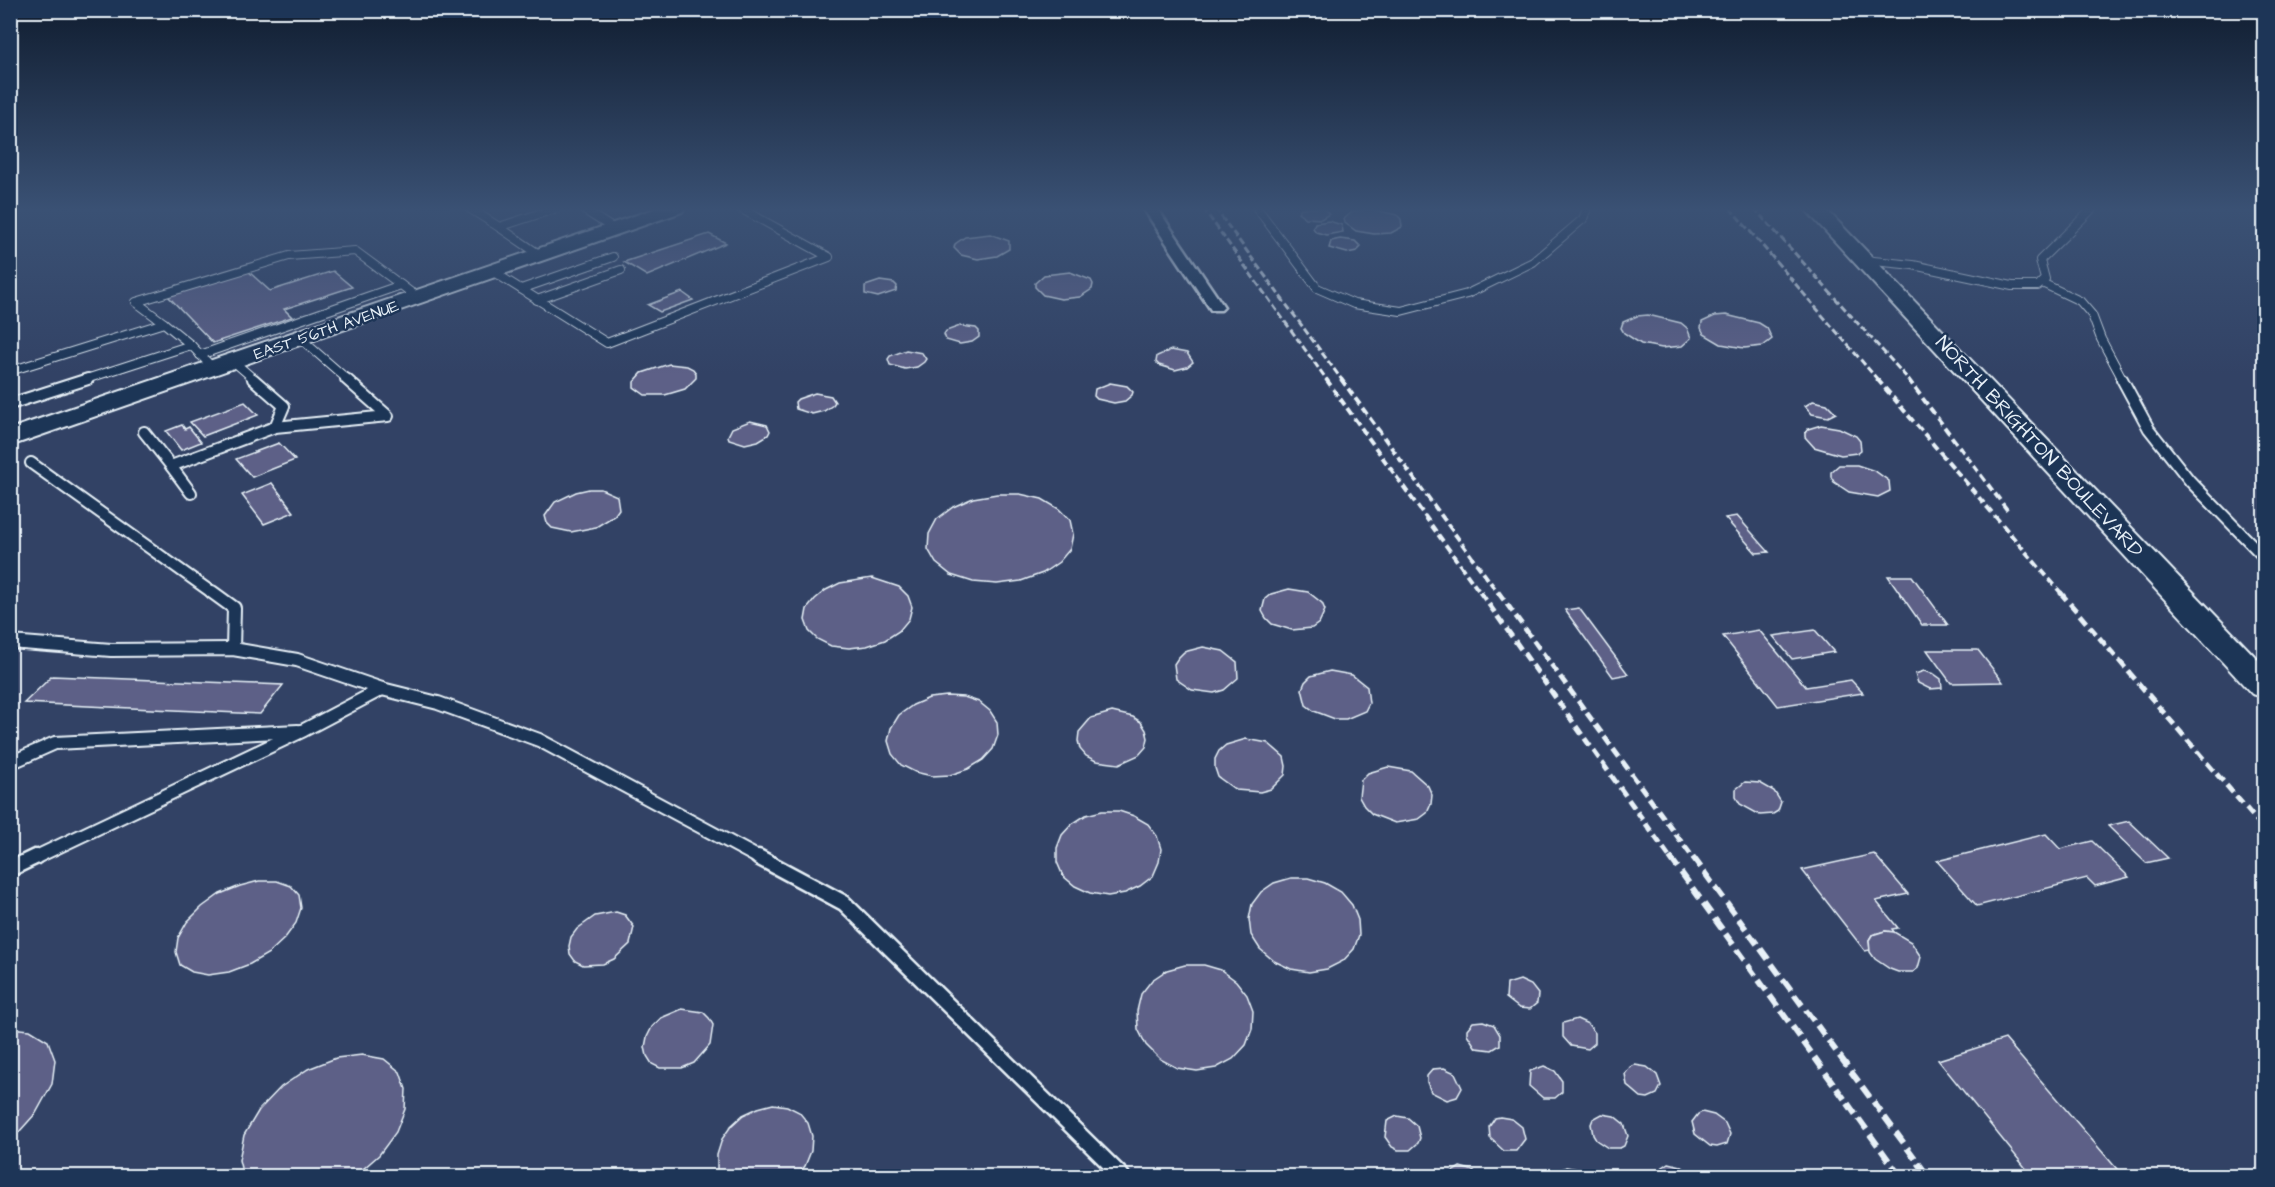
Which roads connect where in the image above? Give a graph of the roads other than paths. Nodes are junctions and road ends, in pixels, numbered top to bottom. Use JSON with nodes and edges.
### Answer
{"nodes":[{"id":1,"x":264,"y":263,"type":"edge"},
{"id":2,"x":372,"y":263,"type":"edge"},
{"id":3,"x":515,"y":263,"type":"edge"},
{"id":4,"x":595,"y":263,"type":"edge"},
{"id":5,"x":812,"y":263,"type":"edge"},
{"id":6,"x":1187,"y":263,"type":"edge"},
{"id":7,"x":1299,"y":263,"type":"edge"},
{"id":8,"x":1530,"y":263,"type":"edge"},
{"id":9,"x":1867,"y":263,"type":"edge"},
{"id":10,"x":1897,"y":263,"type":"edge"},
{"id":11,"x":2041,"y":263,"type":"edge"},
{"id":12,"x":621,"y":270,"type":"dead end"},
{"id":13,"x":492,"y":271,"type":"junction"},
{"id":14,"x":2042,"y":283,"type":"junction"},
{"id":15,"x":521,"y":289,"type":"junction"},
{"id":16,"x":409,"y":291,"type":"junction"},
{"id":17,"x":537,"y":300,"type":"junction"},
{"id":18,"x":1216,"y":308,"type":"dead end"},
{"id":19,"x":164,"y":323,"type":"junction"},
{"id":20,"x":300,"y":338,"type":"junction"},
{"id":21,"x":191,"y":345,"type":"junction"},
{"id":22,"x":216,"y":361,"type":"junction"},
{"id":23,"x":10,"y":371,"type":"edge"},
{"id":24,"x":10,"y":404,"type":"edge"},
{"id":25,"x":275,"y":427,"type":"junction"},
{"id":26,"x":144,"y":432,"type":"dead end"},
{"id":27,"x":10,"y":438,"type":"edge"},
{"id":28,"x":32,"y":463,"type":"dead end"},
{"id":29,"x":171,"y":466,"type":"junction"},
{"id":30,"x":191,"y":493,"type":"dead end"},
{"id":31,"x":2265,"y":557,"type":"edge"},
{"id":32,"x":10,"y":642,"type":"edge"},
{"id":33,"x":233,"y":649,"type":"junction"},
{"id":34,"x":2265,"y":687,"type":"edge"},
{"id":35,"x":382,"y":689,"type":"junction"},
{"id":36,"x":304,"y":730,"type":"junction"},
{"id":37,"x":10,"y":763,"type":"edge"},
{"id":38,"x":10,"y":869,"type":"edge"},
{"id":39,"x":1122,"y":1176,"type":"edge"}],
"edges":[{"from":1,"to":19,"type":"lane"},
{"from":2,"to":16,"type":"lane"},
{"from":3,"to":13,"type":"main road","name":"EAST 56TH AVENUE"},
{"from":4,"to":15,"type":"lane"},
{"from":5,"to":17,"type":"lane"},
{"from":6,"to":18,"type":"street"},
{"from":7,"to":8,"type":"lane"},
{"from":9,"to":34,"type":"main road","name":"NORTH BRIGHTON BOULEVARD"},
{"from":10,"to":14,"type":"lane"},
{"from":11,"to":14,"type":"lane"},
{"from":12,"to":17,"type":"lane"},
{"from":13,"to":15,"type":"lane"},
{"from":13,"to":16,"type":"main road","name":"EAST 56TH AVENUE"},
{"from":14,"to":31,"type":"lane"},
{"from":15,"to":17,"type":"lane"},
{"from":16,"to":20,"type":"main road","name":"EAST 56TH AVENUE"},
{"from":16,"to":22,"type":"lane"},
{"from":19,"to":21,"type":"lane"},
{"from":19,"to":23,"type":"lane"},
{"from":20,"to":22,"type":"main road","name":"EAST 56TH AVENUE"},
{"from":20,"to":25,"type":"lane"},
{"from":21,"to":22,"type":"lane"},
{"from":21,"to":24,"type":"lane"},
{"from":22,"to":25,"type":"lane"},
{"from":22,"to":27,"type":"main road","name":"EAST 56TH AVENUE"},
{"from":25,"to":29,"type":"lane"},
{"from":26,"to":29,"type":"lane"},
{"from":28,"to":33,"type":"lane"},
{"from":29,"to":30,"type":"lane"},
{"from":32,"to":33,"type":"lane"},
{"from":33,"to":35,"type":"lane"},
{"from":35,"to":36,"type":"lane"},
{"from":35,"to":39,"type":"lane"},
{"from":36,"to":37,"type":"lane"},
{"from":36,"to":38,"type":"lane"}]}
